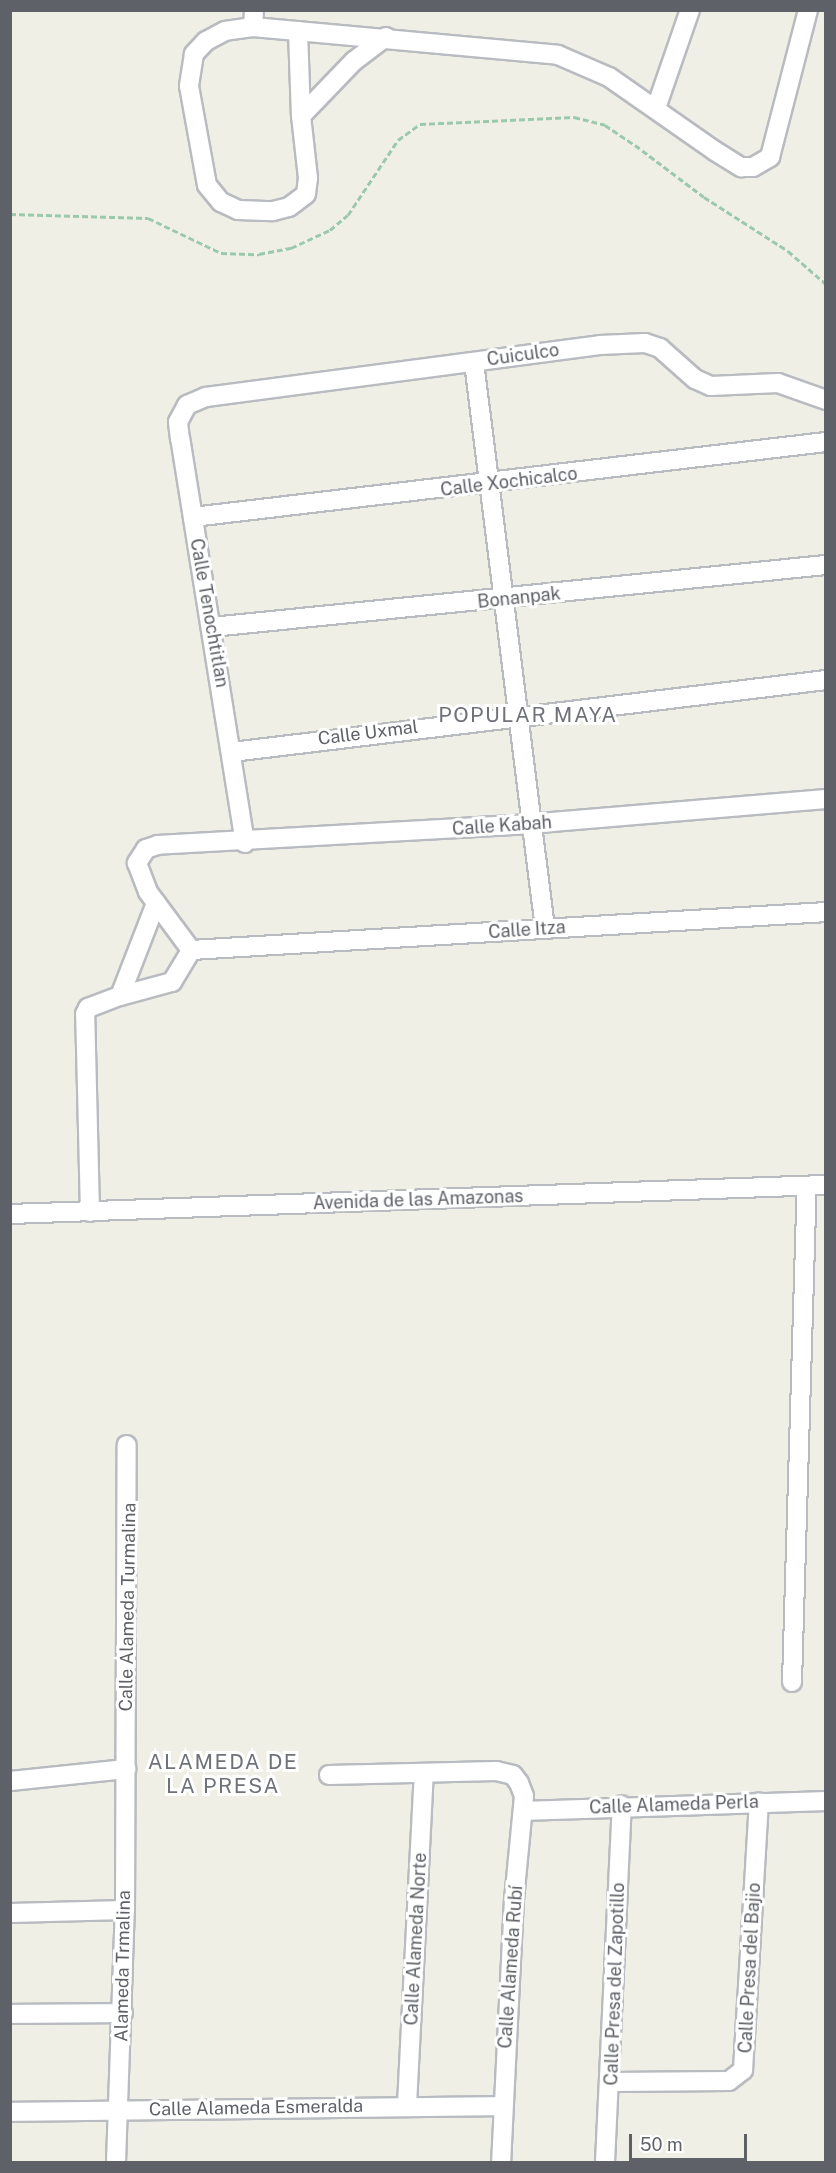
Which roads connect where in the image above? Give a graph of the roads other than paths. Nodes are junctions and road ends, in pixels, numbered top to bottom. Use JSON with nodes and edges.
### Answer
{"nodes":[{"id":1,"x":690,"y":10,"type":"edge"},
{"id":2,"x":808,"y":10,"type":"edge"},
{"id":3,"x":253,"y":19,"type":"edge"},
{"id":4,"x":298,"y":31,"type":"junction"},
{"id":5,"x":386,"y":37,"type":"junction"},
{"id":6,"x":656,"y":108,"type":"junction"},
{"id":7,"x":301,"y":116,"type":"junction"},
{"id":8,"x":474,"y":362,"type":"junction"},
{"id":9,"x":206,"y":397,"type":"joint"},
{"id":10,"x":825,"y":400,"type":"edge"},
{"id":11,"x":825,"y":442,"type":"edge"},
{"id":12,"x":491,"y":484,"type":"junction"},
{"id":13,"x":193,"y":517,"type":"junction"},
{"id":14,"x":825,"y":565,"type":"edge"},
{"id":15,"x":506,"y":600,"type":"junction"},
{"id":16,"x":212,"y":627,"type":"junction"},
{"id":17,"x":825,"y":680,"type":"edge"},
{"id":18,"x":516,"y":716,"type":"junction"},
{"id":19,"x":232,"y":752,"type":"junction"},
{"id":20,"x":825,"y":799,"type":"edge"},
{"id":21,"x":531,"y":824,"type":"junction"},
{"id":22,"x":245,"y":843,"type":"junction"},
{"id":23,"x":156,"y":903,"type":"junction"},
{"id":24,"x":825,"y":912,"type":"edge"},
{"id":25,"x":544,"y":929,"type":"junction"},
{"id":26,"x":191,"y":950,"type":"junction"},
{"id":27,"x":120,"y":996,"type":"junction"},
{"id":28,"x":816,"y":1186,"type":"edge"},
{"id":29,"x":90,"y":1212,"type":"junction"},
{"id":30,"x":10,"y":1214,"type":"edge"},
{"id":31,"x":127,"y":1445,"type":"dead end"},
{"id":32,"x":792,"y":1682,"type":"dead end"},
{"id":33,"x":126,"y":1769,"type":"junction"},
{"id":34,"x":424,"y":1773,"type":"junction"},
{"id":35,"x":329,"y":1775,"type":"dead end"},
{"id":36,"x":10,"y":1781,"type":"edge"},
{"id":37,"x":825,"y":1801,"type":"edge"},
{"id":38,"x":759,"y":1802,"type":"junction"},
{"id":39,"x":622,"y":1805,"type":"junction"},
{"id":40,"x":523,"y":1811,"type":"junction"},
{"id":41,"x":125,"y":1910,"type":"junction"},
{"id":42,"x":10,"y":1913,"type":"edge"},
{"id":43,"x":123,"y":2013,"type":"junction"},
{"id":44,"x":10,"y":2014,"type":"edge"},
{"id":45,"x":611,"y":2082,"type":"junction"},
{"id":46,"x":407,"y":2105,"type":"junction"},
{"id":47,"x":502,"y":2106,"type":"junction"},
{"id":48,"x":118,"y":2111,"type":"junction"},
{"id":49,"x":10,"y":2112,"type":"edge"},
{"id":50,"x":116,"y":2163,"type":"edge"},
{"id":51,"x":501,"y":2163,"type":"edge"},
{"id":52,"x":605,"y":2163,"type":"edge"}],
"edges":[{"from":1,"to":6,"type":"street"},
{"from":2,"to":6,"type":"street"},
{"from":3,"to":4,"type":"street"},
{"from":3,"to":7,"type":"street"},
{"from":4,"to":5,"type":"street"},
{"from":4,"to":7,"type":"street"},
{"from":5,"to":6,"type":"street"},
{"from":5,"to":7,"type":"street"},
{"from":8,"to":9,"type":"street","name":"Cuiculco"},
{"from":8,"to":10,"type":"street","name":"Cuiculco"},
{"from":8,"to":12,"type":"street"},
{"from":9,"to":13,"type":"street","name":"Calle Tenochtitlan"},
{"from":11,"to":12,"type":"street","name":"Calle Xochicalco"},
{"from":12,"to":13,"type":"street","name":"Calle Xochicalco"},
{"from":12,"to":15,"type":"street"},
{"from":13,"to":16,"type":"street","name":"Calle Tenochtitlan"},
{"from":14,"to":15,"type":"street","name":"Bonanpak"},
{"from":15,"to":16,"type":"street","name":"Bonanpak"},
{"from":15,"to":18,"type":"street"},
{"from":16,"to":19,"type":"street","name":"Calle Tenochtitlan"},
{"from":17,"to":18,"type":"street","name":"Calle Uxmal"},
{"from":18,"to":19,"type":"street","name":"Calle Uxmal"},
{"from":18,"to":21,"type":"street"},
{"from":19,"to":22,"type":"street","name":"Calle Tenochtitlan"},
{"from":20,"to":21,"type":"street","name":"Calle Kabah"},
{"from":21,"to":22,"type":"street","name":"Calle Kabah"},
{"from":21,"to":25,"type":"street"},
{"from":22,"to":23,"type":"street","name":"Calle Kabah"},
{"from":23,"to":26,"type":"street"},
{"from":23,"to":27,"type":"street"},
{"from":24,"to":25,"type":"street","name":"Calle Itza"},
{"from":25,"to":26,"type":"street","name":"Calle Itza"},
{"from":26,"to":27,"type":"street"},
{"from":27,"to":29,"type":"street"},
{"from":28,"to":29,"type":"street","name":"Avenida de las Amazonas"},
{"from":28,"to":32,"type":"street"},
{"from":29,"to":30,"type":"street","name":"Avenida de las Amazonas"},
{"from":31,"to":33,"type":"street","name":"Calle Alameda Turmalina"},
{"from":33,"to":36,"type":"street"},
{"from":33,"to":41,"type":"street","name":"Alameda Trmalina"},
{"from":34,"to":35,"type":"street"},
{"from":34,"to":40,"type":"street","name":"Calle Alameda Rubí"},
{"from":34,"to":46,"type":"street","name":"Calle Alameda Norte"},
{"from":37,"to":38,"type":"street","name":"Calle Alameda Perla"},
{"from":38,"to":39,"type":"street","name":"Calle Alameda Perla"},
{"from":38,"to":45,"type":"street","name":"Calle Presa del Bajio"},
{"from":39,"to":40,"type":"street","name":"Calle Alameda Perla"},
{"from":39,"to":45,"type":"street","name":"Calle Presa del Zapotillo"},
{"from":40,"to":47,"type":"street","name":"Calle Alameda Rubí"},
{"from":41,"to":42,"type":"street"},
{"from":41,"to":43,"type":"street","name":"Alameda Trmalina"},
{"from":43,"to":44,"type":"street"},
{"from":43,"to":48,"type":"street","name":"Alameda Trmalina"},
{"from":45,"to":52,"type":"street","name":"Calle Presa del Zapotillo"},
{"from":46,"to":47,"type":"street","name":"Calle Alameda Esmeralda"},
{"from":46,"to":48,"type":"street","name":"Calle Alameda Esmeralda"},
{"from":47,"to":51,"type":"street","name":"Calle Alameda Rubí"},
{"from":48,"to":49,"type":"street","name":"Calle Alameda Esmeralda"},
{"from":48,"to":50,"type":"street","name":"Alameda Trmalina"}]}
